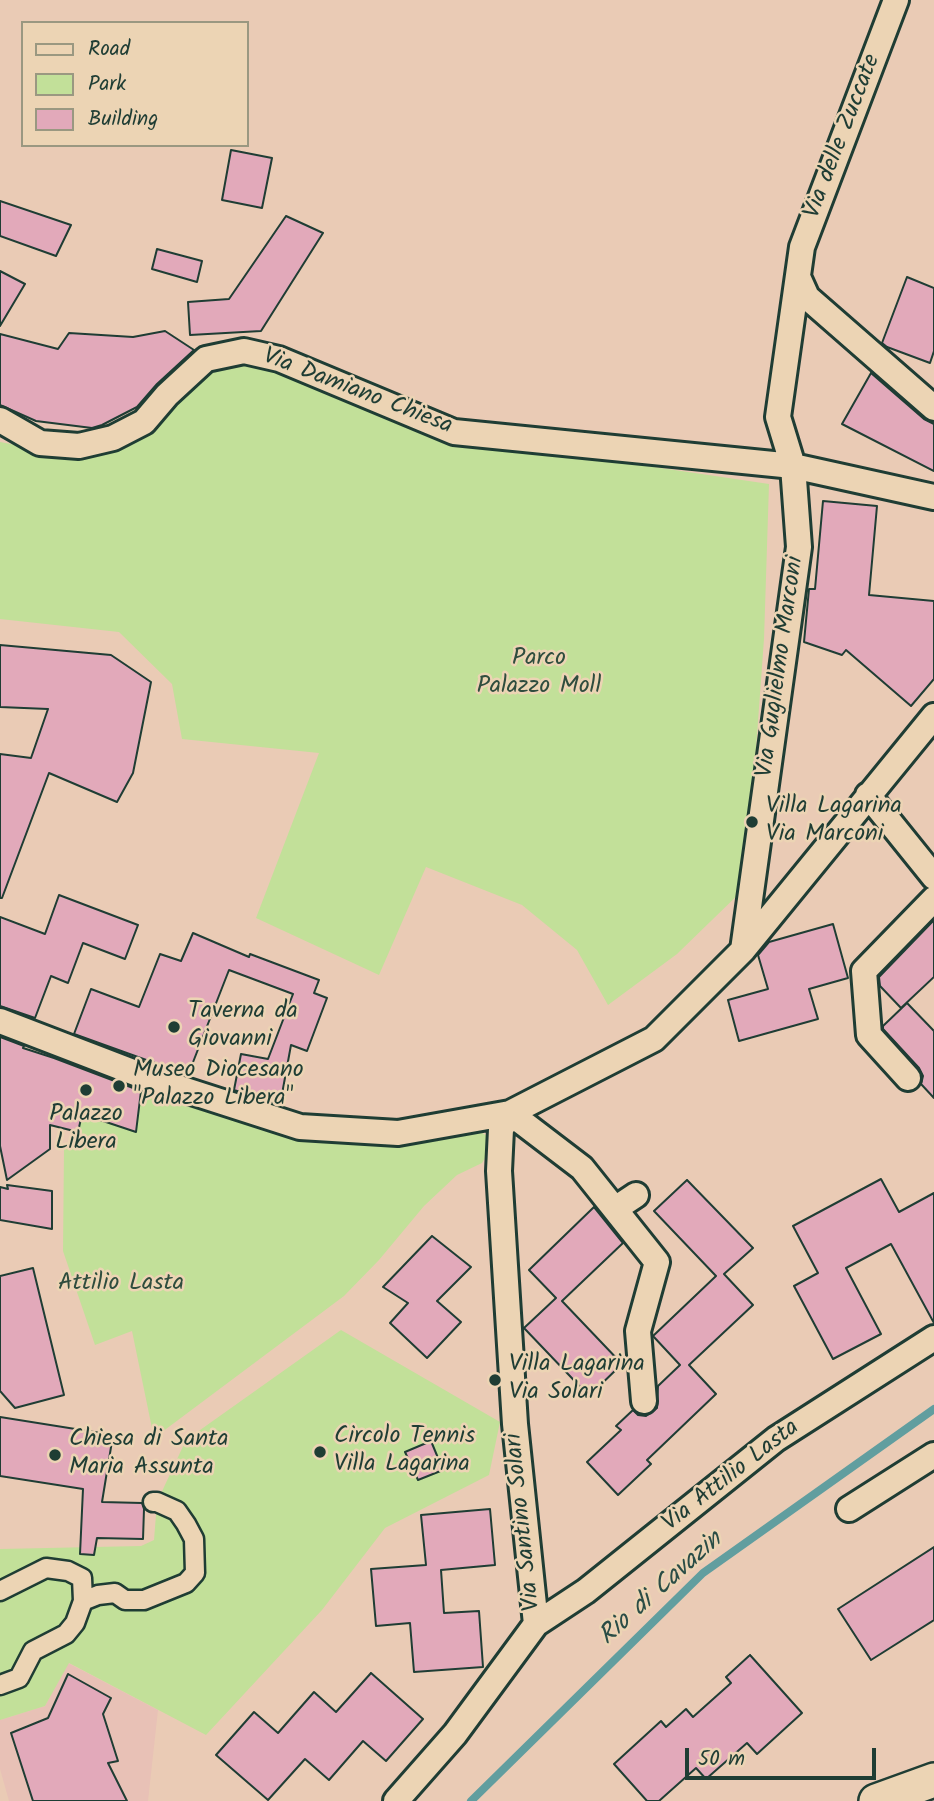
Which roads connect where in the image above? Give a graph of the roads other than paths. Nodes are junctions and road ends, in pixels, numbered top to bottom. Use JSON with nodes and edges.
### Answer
{"nodes":[{"id":1,"x":896,"y":0,"type":"edge"},
{"id":2,"x":798,"y":277,"type":"junction"},
{"id":3,"x":934,"y":408,"type":"edge"},
{"id":4,"x":0,"y":420,"type":"edge"},
{"id":5,"x":793,"y":466,"type":"junction"},
{"id":6,"x":934,"y":497,"type":"edge"},
{"id":7,"x":934,"y":716,"type":"edge"},
{"id":8,"x":868,"y":795,"type":"junction"},
{"id":9,"x":934,"y":877,"type":"edge"},
{"id":10,"x":934,"y":899,"type":"edge"},
{"id":11,"x":743,"y":950,"type":"junction"},
{"id":12,"x":0,"y":1021,"type":"edge"},
{"id":13,"x":908,"y":1078,"type":"dead end"},
{"id":14,"x":510,"y":1113,"type":"junction"},
{"id":15,"x":636,"y":1195,"type":"dead end"},
{"id":16,"x":615,"y":1209,"type":"junction"},
{"id":17,"x":934,"y":1338,"type":"edge"},
{"id":18,"x":644,"y":1401,"type":"dead end"},
{"id":19,"x":934,"y":1455,"type":"edge"},
{"id":20,"x":153,"y":1502,"type":"dead end"},
{"id":21,"x":849,"y":1509,"type":"dead end"},
{"id":22,"x":0,"y":1591,"type":"edge"},
{"id":23,"x":83,"y":1601,"type":"junction"},
{"id":24,"x":536,"y":1624,"type":"junction"},
{"id":25,"x":0,"y":1685,"type":"edge"},
{"id":26,"x":934,"y":1780,"type":"edge"},
{"id":27,"x":396,"y":1801,"type":"edge"},
{"id":28,"x":876,"y":1801,"type":"edge"}],
"edges":[{"from":1,"to":2,"type":"street","name":"Via delle Zuccate"},
{"from":2,"to":3,"type":"street"},
{"from":2,"to":5,"type":"street","name":"Via Guglielmo Marconi"},
{"from":4,"to":5,"type":"street","name":"Via Damiano Chiesa"},
{"from":5,"to":6,"type":"street"},
{"from":5,"to":11,"type":"street","name":"Via Guglielmo Marconi"},
{"from":7,"to":8,"type":"street"},
{"from":8,"to":9,"type":"street"},
{"from":8,"to":11,"type":"street"},
{"from":10,"to":13,"type":"street"},
{"from":11,"to":14,"type":"street"},
{"from":12,"to":14,"type":"street"},
{"from":14,"to":16,"type":"street"},
{"from":14,"to":24,"type":"street","name":"Via Santino Solari"},
{"from":15,"to":16,"type":"street"},
{"from":16,"to":18,"type":"street"},
{"from":17,"to":24,"type":"street","name":"Via Attilio Lasta"},
{"from":19,"to":21,"type":"street"},
{"from":20,"to":23,"type":"street"},
{"from":22,"to":23,"type":"street"},
{"from":23,"to":25,"type":"street"},
{"from":24,"to":27,"type":"street","name":"Via Santino Solari"},
{"from":26,"to":28,"type":"main road"}]}
